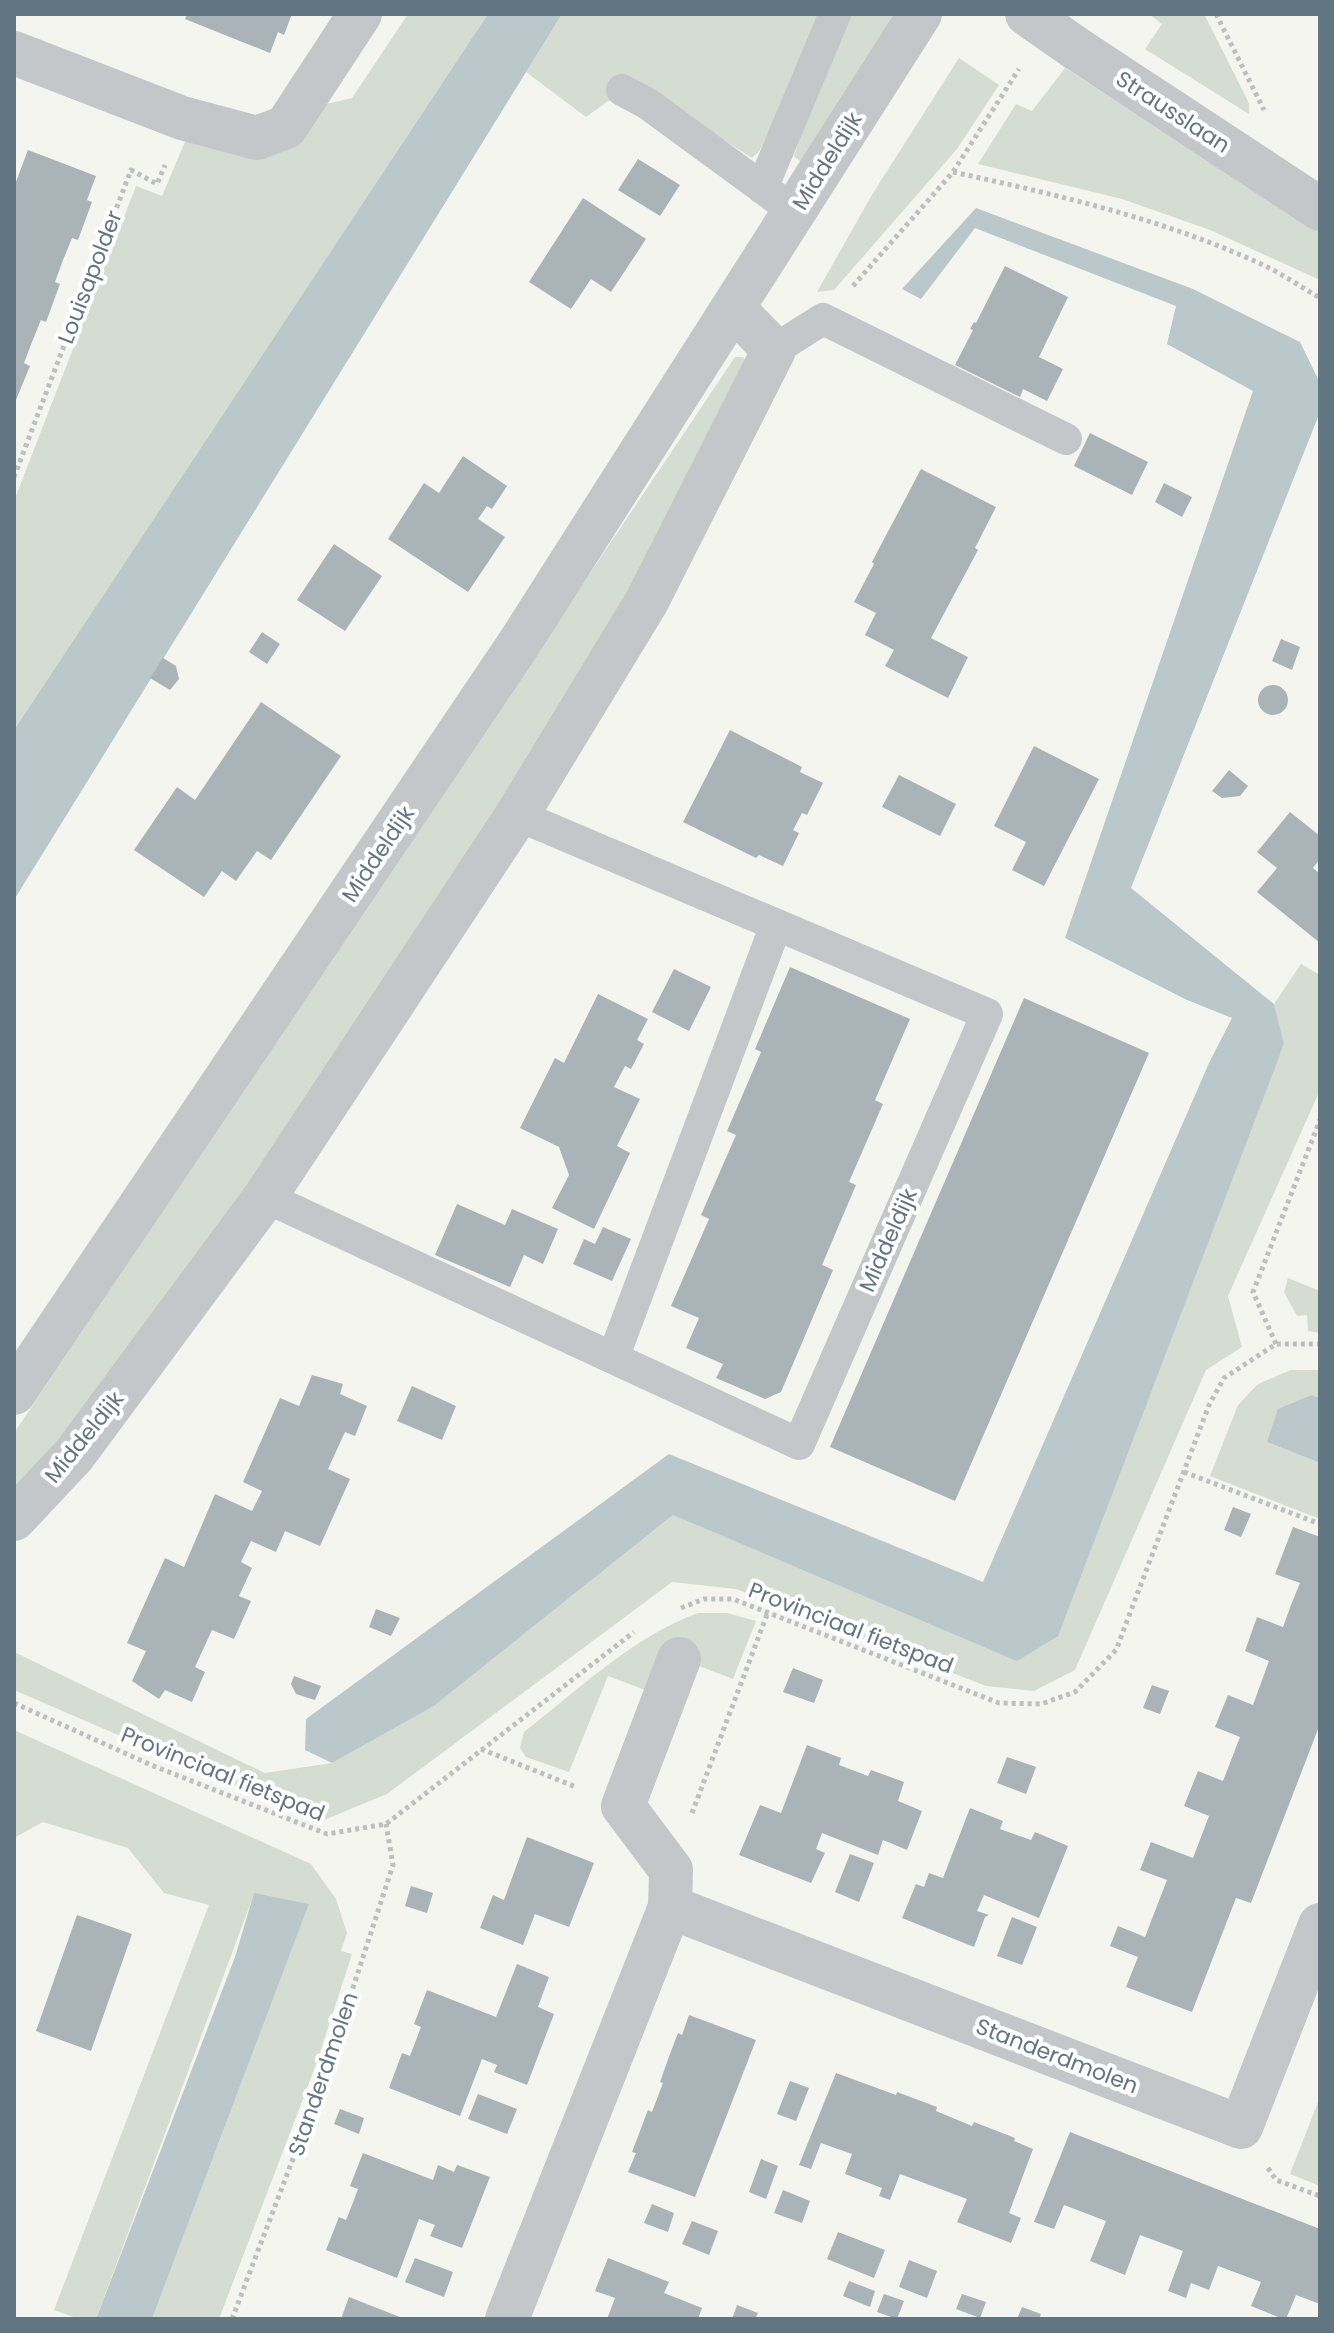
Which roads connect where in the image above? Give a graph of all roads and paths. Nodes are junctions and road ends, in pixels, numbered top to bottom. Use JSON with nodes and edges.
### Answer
{"nodes":[{"id":1,"x":360,"y":14,"type":"edge"},
{"id":2,"x":835,"y":14,"type":"edge"},
{"id":3,"x":920,"y":14,"type":"edge"},
{"id":4,"x":1027,"y":14,"type":"edge"},
{"id":5,"x":14,"y":53,"type":"edge"},
{"id":6,"x":1021,"y":67,"type":"dead end"},
{"id":7,"x":622,"y":90,"type":"dead end"},
{"id":8,"x":182,"y":118,"type":"junction"},
{"id":9,"x":953,"y":172,"type":"junction"},
{"id":10,"x":778,"y":200,"type":"junction"},
{"id":11,"x":1320,"y":209,"type":"edge"},
{"id":12,"x":1320,"y":298,"type":"edge"},
{"id":13,"x":734,"y":309,"type":"junction"},
{"id":14,"x":823,"y":319,"type":"junction"},
{"id":15,"x":774,"y":350,"type":"junction"},
{"id":16,"x":1066,"y":439,"type":"dead end"},
{"id":17,"x":14,"y":477,"type":"edge"},
{"id":18,"x":517,"y":815,"type":"junction"},
{"id":19,"x":776,"y":925,"type":"junction"},
{"id":20,"x":1320,"y":1120,"type":"edge"},
{"id":21,"x":265,"y":1197,"type":"junction"},
{"id":22,"x":1276,"y":1344,"type":"junction"},
{"id":23,"x":1320,"y":1344,"type":"edge"},
{"id":24,"x":613,"y":1358,"type":"junction"},
{"id":25,"x":14,"y":1393,"type":"edge"},
{"id":26,"x":1184,"y":1472,"type":"junction"},
{"id":27,"x":14,"y":1519,"type":"edge"},
{"id":28,"x":1320,"y":1524,"type":"edge"},
{"id":29,"x":677,"y":1609,"type":"dead end"},
{"id":30,"x":768,"y":1612,"type":"junction"},
{"id":31,"x":639,"y":1628,"type":"dead end"},
{"id":32,"x":679,"y":1659,"type":"dead end"},
{"id":33,"x":14,"y":1703,"type":"edge"},
{"id":34,"x":480,"y":1749,"type":"junction"},
{"id":35,"x":623,"y":1806,"type":"junction"},
{"id":36,"x":386,"y":1824,"type":"junction"},
{"id":37,"x":670,"y":1888,"type":"junction"},
{"id":38,"x":1320,"y":1925,"type":"edge"},
{"id":39,"x":1241,"y":2127,"type":"junction"},
{"id":40,"x":1320,"y":2196,"type":"edge"},
{"id":41,"x":232,"y":2319,"type":"edge"},
{"id":42,"x":507,"y":2319,"type":"edge"}],
"edges":[{"from":1,"to":8,"type":"street"},
{"from":2,"to":10,"type":"lane"},
{"from":3,"to":10,"type":"street","name":"Middeldijk"},
{"from":4,"to":11,"type":"street","name":"Strausslaan","bridge":true},
{"from":5,"to":8,"type":"street"},
{"from":6,"to":9,"type":"path"},
{"from":7,"to":10,"type":"lane"},
{"from":8,"to":17,"type":"path","name":"Louisapolder"},
{"from":9,"to":12,"type":"path"},
{"from":9,"to":14,"type":"path"},
{"from":10,"to":13,"type":"street","name":"Middeldijk"},
{"from":13,"to":15,"type":"street"},
{"from":13,"to":25,"type":"street","name":"Middeldijk"},
{"from":14,"to":15,"type":"lane"},
{"from":14,"to":16,"type":"lane"},
{"from":15,"to":18,"type":"street","name":"Middeldijk"},
{"from":18,"to":19,"type":"lane","name":"Middeldijk"},
{"from":18,"to":21,"type":"street","name":"Middeldijk"},
{"from":19,"to":24,"type":"lane"},
{"from":19,"to":24,"type":"lane","name":"Middeldijk"},
{"from":20,"to":22,"type":"path"},
{"from":21,"to":24,"type":"lane","name":"Middeldijk"},
{"from":21,"to":27,"type":"street","name":"Middeldijk"},
{"from":22,"to":23,"type":"path"},
{"from":22,"to":26,"type":"path","name":"Provinciaal fietspad"},
{"from":26,"to":28,"type":"path"},
{"from":26,"to":30,"type":"path","name":"Provinciaal fietspad"},
{"from":29,"to":30,"type":"path","name":"Provinciaal fietspad"},
{"from":30,"to":37,"type":"path"},
{"from":31,"to":34,"type":"path","name":"Provinciaal fietspad"},
{"from":32,"to":35,"type":"street"},
{"from":33,"to":36,"type":"path","name":"Provinciaal fietspad"},
{"from":34,"to":35,"type":"path"},
{"from":34,"to":36,"type":"path","name":"Provinciaal fietspad"},
{"from":35,"to":37,"type":"street"},
{"from":36,"to":41,"type":"path","name":"Standerdmolen"},
{"from":37,"to":39,"type":"street","name":"Standerdmolen"},
{"from":37,"to":42,"type":"street"},
{"from":38,"to":39,"type":"street"},
{"from":39,"to":40,"type":"path"}]}
